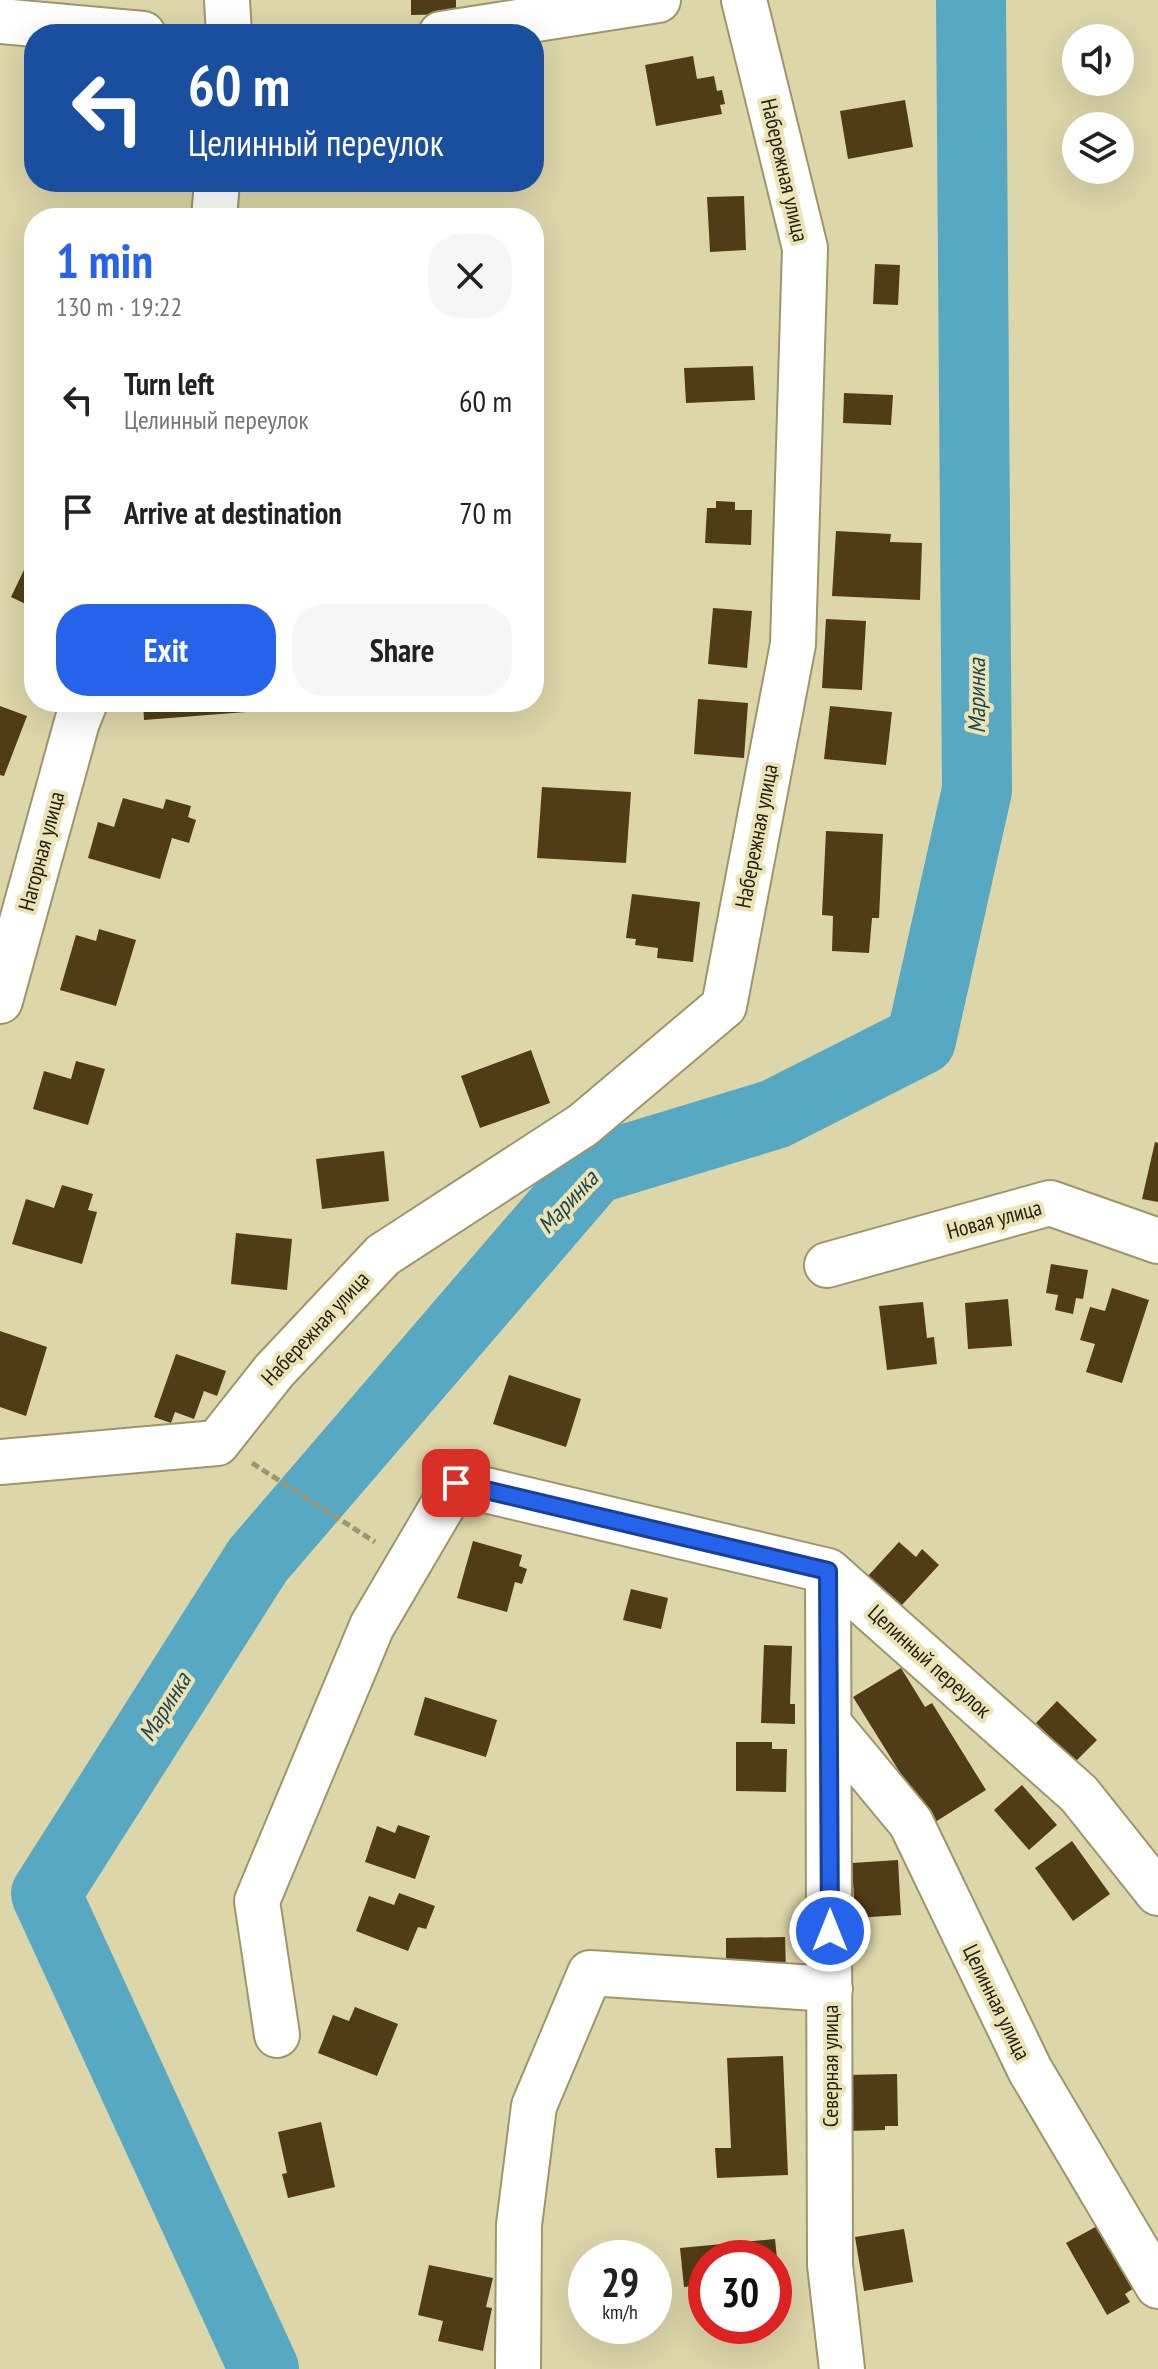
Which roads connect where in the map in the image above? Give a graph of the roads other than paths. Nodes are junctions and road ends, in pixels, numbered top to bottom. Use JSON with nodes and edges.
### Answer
{"nodes":[{"id":1,"x":227,"y":0,"type":"edge"},
{"id":2,"x":658,"y":0,"type":"edge"},
{"id":3,"x":744,"y":0,"type":"edge"},
{"id":4,"x":0,"y":21,"type":"edge"},
{"id":5,"x":33,"y":24,"type":"edge"},
{"id":6,"x":228,"y":24,"type":"edge"},
{"id":7,"x":505,"y":24,"type":"edge"},
{"id":8,"x":81,"y":712,"type":"edge"},
{"id":9,"x":0,"y":1001,"type":"edge"},
{"id":10,"x":1158,"y":1241,"type":"edge"},
{"id":11,"x":827,"y":1265,"type":"dead end"},
{"id":12,"x":0,"y":1462,"type":"edge"},
{"id":13,"x":828,"y":1571,"type":"junction"},
{"id":14,"x":829,"y":1724,"type":"junction"},
{"id":15,"x":1158,"y":1893,"type":"edge"},
{"id":16,"x":830,"y":1989,"type":"junction"},
{"id":17,"x":277,"y":2035,"type":"dead end"},
{"id":18,"x":1158,"y":2286,"type":"edge"},
{"id":19,"x":518,"y":2369,"type":"edge"},
{"id":20,"x":842,"y":2369,"type":"edge"}],
"edges":[{"from":1,"to":6,"type":"street"},
{"from":2,"to":7,"type":"street"},
{"from":3,"to":12,"type":"street","name":"Набережная улица"},
{"from":4,"to":5,"type":"street"},
{"from":8,"to":9,"type":"street","name":"Нагорная улица"},
{"from":10,"to":11,"type":"street","name":"Новая улица"},
{"from":13,"to":14,"type":"street","name":"Северная улица"},
{"from":13,"to":15,"type":"street","name":"Целинный переулок"},
{"from":13,"to":17,"type":"street","name":"Целинный переулок"},
{"from":14,"to":16,"type":"street","name":"Северная улица"},
{"from":14,"to":18,"type":"street","name":"Целинная улица"},
{"from":16,"to":19,"type":"street"},
{"from":16,"to":20,"type":"street","name":"Северная улица"}]}
